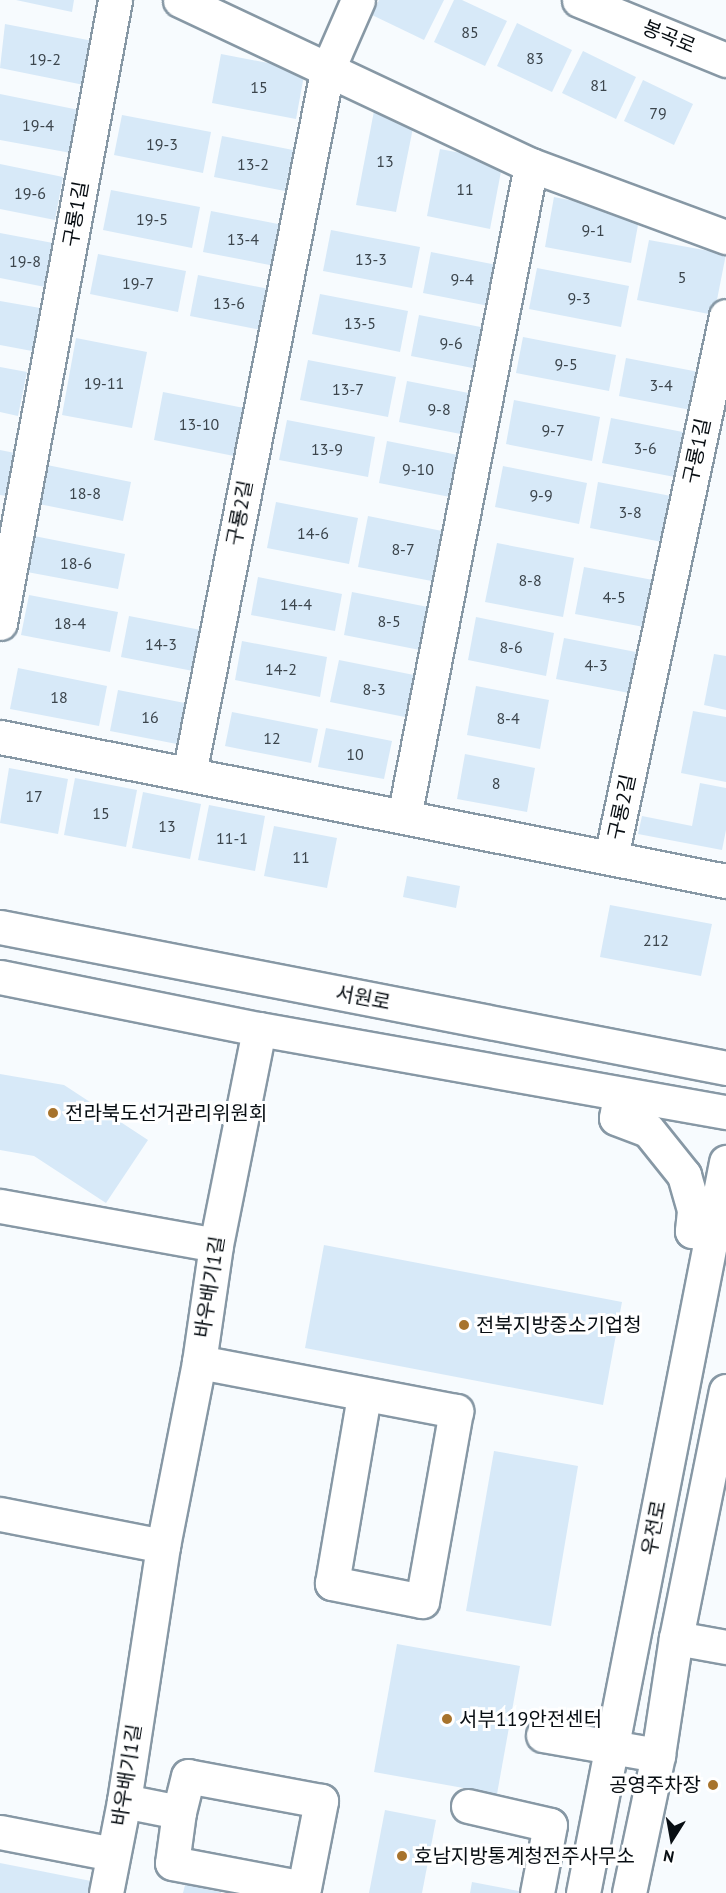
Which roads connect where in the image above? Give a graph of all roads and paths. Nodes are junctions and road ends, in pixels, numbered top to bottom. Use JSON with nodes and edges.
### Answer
{"nodes":[{"id":1,"x":115,"y":0,"type":"edge"},
{"id":2,"x":180,"y":0,"type":"edge"},
{"id":3,"x":358,"y":0,"type":"edge"},
{"id":4,"x":579,"y":0,"type":"edge"},
{"id":5,"x":726,"y":60,"type":"edge"},
{"id":6,"x":327,"y":71,"type":"junction"},
{"id":7,"x":531,"y":165,"type":"junction"},
{"id":8,"x":726,"y":237,"type":"edge"},
{"id":9,"x":726,"y":316,"type":"edge"},
{"id":10,"x":676,"y":550,"type":"joint"},
{"id":11,"x":0,"y":623,"type":"edge"},
{"id":12,"x":0,"y":737,"type":"edge"},
{"id":13,"x":189,"y":774,"type":"junction"},
{"id":14,"x":404,"y":817,"type":"junction"},
{"id":15,"x":611,"y":857,"type":"junction"},
{"id":16,"x":726,"y":881,"type":"edge"},
{"id":17,"x":0,"y":927,"type":"edge"},
{"id":18,"x":0,"y":977,"type":"edge"},
{"id":19,"x":259,"y":1029,"type":"junction"},
{"id":20,"x":726,"y":1068,"type":"edge"},
{"id":21,"x":620,"y":1095,"type":"junction"},
{"id":22,"x":726,"y":1112,"type":"edge"},
{"id":23,"x":726,"y":1162,"type":"edge"},
{"id":24,"x":0,"y":1206,"type":"edge"},
{"id":25,"x":712,"y":1234,"type":"junction"},
{"id":26,"x":216,"y":1245,"type":"junction"},
{"id":27,"x":199,"y":1362,"type":"junction"},
{"id":28,"x":364,"y":1395,"type":"junction"},
{"id":29,"x":724,"y":1410,"type":"edge"},
{"id":30,"x":0,"y":1514,"type":"edge"},
{"id":31,"x":163,"y":1546,"type":"junction"},
{"id":32,"x":676,"y":1638,"type":"junction"},
{"id":33,"x":726,"y":1647,"type":"edge"},
{"id":34,"x":543,"y":1735,"type":"dead end"},
{"id":35,"x":611,"y":1746,"type":"junction"},
{"id":36,"x":658,"y":1755,"type":"junction"},
{"id":37,"x":124,"y":1801,"type":"junction"},
{"id":38,"x":468,"y":1806,"type":"dead end"},
{"id":39,"x":179,"y":1812,"type":"junction"},
{"id":40,"x":0,"y":1832,"type":"edge"},
{"id":41,"x":113,"y":1854,"type":"junction"},
{"id":42,"x":106,"y":1893,"type":"edge"},
{"id":43,"x":537,"y":1893,"type":"edge"},
{"id":44,"x":583,"y":1893,"type":"edge"},
{"id":45,"x":629,"y":1893,"type":"edge"}],
"edges":[{"from":1,"to":11,"type":"street","name":"구룡1길"},
{"from":2,"to":6,"type":"street"},
{"from":3,"to":6,"type":"street"},
{"from":4,"to":5,"type":"street","name":"봉곡로"},
{"from":6,"to":7,"type":"street"},
{"from":6,"to":13,"type":"street","name":"구룡2길"},
{"from":7,"to":8,"type":"street"},
{"from":7,"to":14,"type":"street"},
{"from":9,"to":10,"type":"street","name":"구룡1길"},
{"from":10,"to":15,"type":"street","name":"구룡2길"},
{"from":12,"to":13,"type":"street","name":"구룡2길"},
{"from":13,"to":14,"type":"street","name":"구룡2길"},
{"from":14,"to":15,"type":"street","name":"구룡2길"},
{"from":15,"to":16,"type":"street"},
{"from":17,"to":20,"type":"street","name":"서원로"},
{"from":18,"to":19,"type":"street"},
{"from":19,"to":21,"type":"street"},
{"from":19,"to":26,"type":"street","name":"바우배기1길"},
{"from":21,"to":22,"type":"street"},
{"from":21,"to":25,"type":"street"},
{"from":23,"to":25,"type":"street","name":"우전로"},
{"from":24,"to":26,"type":"street"},
{"from":25,"to":35,"type":"street","name":"우전로"},
{"from":26,"to":27,"type":"street","name":"바우배기1길"},
{"from":27,"to":28,"type":"street"},
{"from":27,"to":31,"type":"street","name":"바우배기1길"},
{"from":28,"to":28,"type":"street"},
{"from":29,"to":32,"type":"street"},
{"from":30,"to":31,"type":"street"},
{"from":31,"to":37,"type":"street","name":"바우배기1길"},
{"from":32,"to":33,"type":"street"},
{"from":32,"to":36,"type":"street"},
{"from":34,"to":35,"type":"street"},
{"from":35,"to":36,"type":"street"},
{"from":35,"to":44,"type":"street","name":"우전로"},
{"from":36,"to":45,"type":"street"},
{"from":37,"to":39,"type":"street"},
{"from":37,"to":41,"type":"street","name":"바우배기1길"},
{"from":38,"to":43,"type":"street"},
{"from":39,"to":39,"type":"street"},
{"from":40,"to":41,"type":"street","name":"바우배기1길"},
{"from":41,"to":42,"type":"street"}]}
